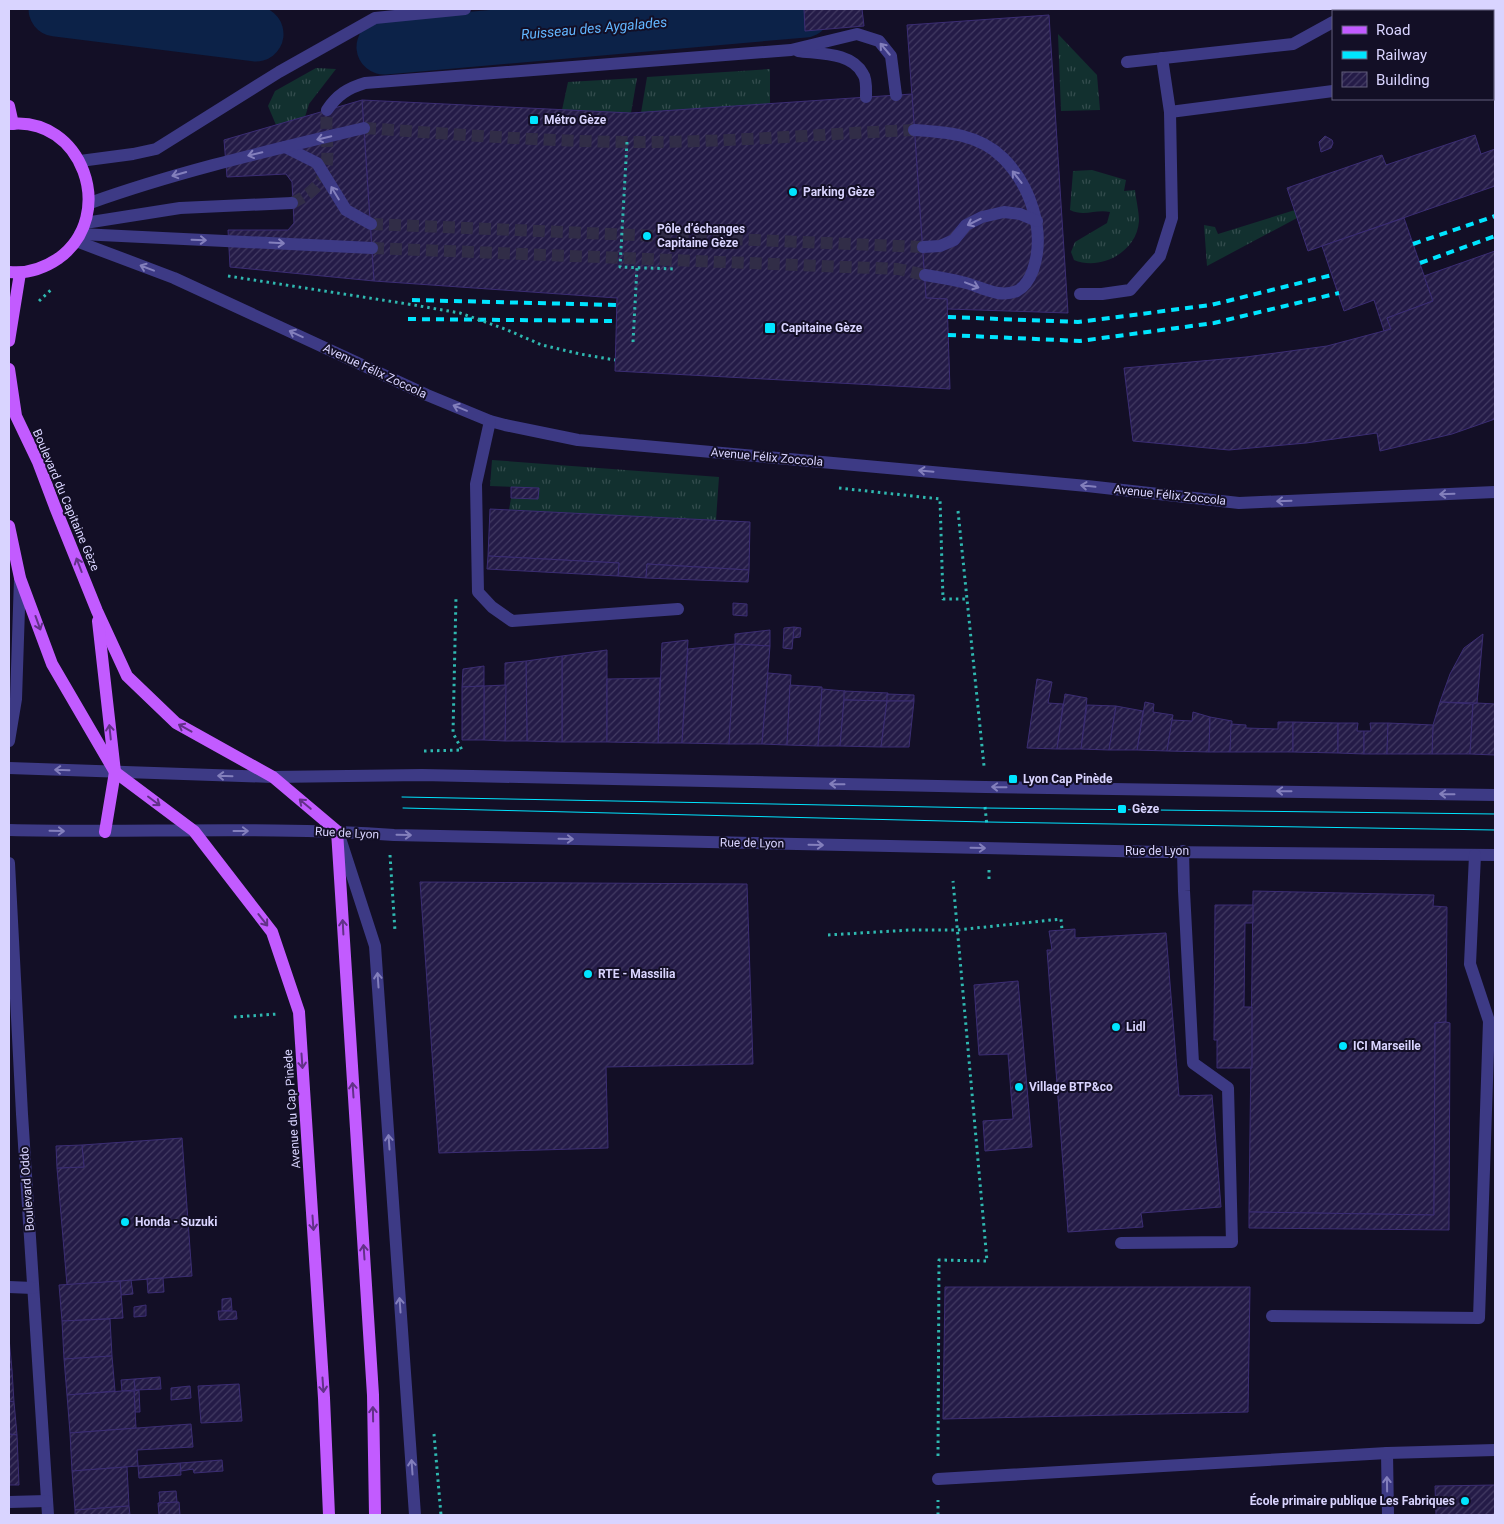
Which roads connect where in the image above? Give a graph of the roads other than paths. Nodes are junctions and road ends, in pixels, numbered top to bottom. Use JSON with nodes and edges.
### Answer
{"nodes":[{"id":1,"x":465,"y":9,"type":"edge"},
{"id":2,"x":1332,"y":23,"type":"edge"},
{"id":3,"x":791,"y":50,"type":"junction"},
{"id":4,"x":1162,"y":58,"type":"junction"},
{"id":5,"x":1127,"y":62,"type":"dead end"},
{"id":6,"x":1332,"y":91,"type":"edge"},
{"id":7,"x":896,"y":95,"type":"dead end"},
{"id":8,"x":866,"y":97,"type":"dead end"},
{"id":9,"x":9,"y":106,"type":"edge"},
{"id":10,"x":327,"y":110,"type":"tunnel mouth"},
{"id":11,"x":1170,"y":112,"type":"junction"},
{"id":12,"x":11,"y":124,"type":"edge"},
{"id":13,"x":364,"y":128,"type":"tunnel mouth"},
{"id":14,"x":914,"y":130,"type":"tunnel mouth"},
{"id":15,"x":285,"y":147,"type":"junction"},
{"id":16,"x":80,"y":162,"type":"junction"},
{"id":17,"x":90,"y":203,"type":"junction"},
{"id":18,"x":292,"y":203,"type":"tunnel mouth"},
{"id":19,"x":1037,"y":221,"type":"junction"},
{"id":20,"x":370,"y":224,"type":"tunnel mouth"},
{"id":21,"x":81,"y":233,"type":"junction"},
{"id":22,"x":923,"y":247,"type":"tunnel mouth"},
{"id":23,"x":372,"y":248,"type":"tunnel mouth"},
{"id":24,"x":14,"y":273,"type":"edge"},
{"id":25,"x":925,"y":275,"type":"tunnel mouth"},
{"id":26,"x":1080,"y":294,"type":"dead end"},
{"id":27,"x":9,"y":341,"type":"edge"},
{"id":28,"x":9,"y":369,"type":"edge"},
{"id":29,"x":490,"y":420,"type":"junction"},
{"id":30,"x":1495,"y":492,"type":"edge"},
{"id":31,"x":9,"y":526,"type":"edge"},
{"id":32,"x":20,"y":578,"type":"junction"},
{"id":33,"x":678,"y":610,"type":"dead end"},
{"id":34,"x":97,"y":611,"type":"junction"},
{"id":35,"x":9,"y":741,"type":"edge"},
{"id":36,"x":9,"y":768,"type":"edge"},
{"id":37,"x":115,"y":772,"type":"junction"},
{"id":38,"x":274,"y":777,"type":"junction"},
{"id":39,"x":1495,"y":794,"type":"edge"},
{"id":40,"x":9,"y":830,"type":"edge"},
{"id":41,"x":194,"y":831,"type":"junction"},
{"id":42,"x":338,"y":831,"type":"junction"},
{"id":43,"x":105,"y":832,"type":"junction"},
{"id":44,"x":1184,"y":851,"type":"junction"},
{"id":45,"x":1475,"y":855,"type":"junction"},
{"id":46,"x":1495,"y":855,"type":"edge"},
{"id":47,"x":9,"y":863,"type":"edge"},
{"id":48,"x":1121,"y":1243,"type":"dead end"},
{"id":49,"x":9,"y":1287,"type":"edge"},
{"id":50,"x":33,"y":1288,"type":"junction"},
{"id":51,"x":1272,"y":1316,"type":"dead end"},
{"id":52,"x":1495,"y":1450,"type":"edge"},
{"id":53,"x":1387,"y":1453,"type":"junction"},
{"id":54,"x":938,"y":1479,"type":"road end"},
{"id":55,"x":47,"y":1501,"type":"junction"},
{"id":56,"x":9,"y":1502,"type":"edge"},
{"id":57,"x":48,"y":1515,"type":"edge"},
{"id":58,"x":329,"y":1515,"type":"edge"},
{"id":59,"x":376,"y":1515,"type":"edge"},
{"id":60,"x":415,"y":1515,"type":"edge"},
{"id":61,"x":1388,"y":1515,"type":"edge"}],
"edges":[{"from":1,"to":16,"type":"street"},
{"from":2,"to":4,"type":"street"},
{"from":7,"to":3,"type":"street","one_way":true},
{"from":3,"to":8,"type":"street"},
{"from":3,"to":10,"type":"street"},
{"from":4,"to":5,"type":"street"},
{"from":4,"to":11,"type":"street"},
{"from":6,"to":11,"type":"street"},
{"from":9,"to":12,"type":"main road"},
{"from":11,"to":26,"type":"street"},
{"from":12,"to":16,"type":"main road"},
{"from":13,"to":15,"type":"street","one_way":true},
{"from":19,"to":14,"type":"street","one_way":true},
{"from":15,"to":17,"type":"street","one_way":true},
{"from":20,"to":15,"type":"street","one_way":true},
{"from":16,"to":17,"type":"main road"},
{"from":17,"to":21,"type":"main road"},
{"from":18,"to":21,"type":"street"},
{"from":19,"to":22,"type":"street","one_way":true},
{"from":25,"to":19,"type":"street","one_way":true},
{"from":21,"to":23,"type":"street","one_way":true},
{"from":21,"to":24,"type":"main road"},
{"from":29,"to":21,"type":"street","name":"Avenue Félix Zoccola","one_way":true},
{"from":24,"to":27,"type":"main road"},
{"from":34,"to":28,"type":"main road","name":"Boulevard du Capitaine Gèze","one_way":true},
{"from":30,"to":29,"type":"street","name":"Avenue Félix Zoccola","one_way":true},
{"from":29,"to":33,"type":"street"},
{"from":31,"to":32,"type":"main road"},
{"from":32,"to":35,"type":"street"},
{"from":32,"to":37,"type":"main road","one_way":true},
{"from":37,"to":34,"type":"main road","name":"Boulevard du Capitaine Gèze","one_way":true},
{"from":38,"to":34,"type":"main road","name":"Boulevard du Capitaine Gèze","one_way":true},
{"from":37,"to":36,"type":"street","one_way":true},
{"from":38,"to":37,"type":"street","one_way":true},
{"from":37,"to":41,"type":"main road","name":"Avenue du Cap Pinède","one_way":true},
{"from":37,"to":43,"type":"main road","name":"Boulevard du Capitaine Gèze"},
{"from":39,"to":38,"type":"street","one_way":true},
{"from":42,"to":38,"type":"main road","one_way":true},
{"from":40,"to":43,"type":"street","name":"Rue de Lyon","one_way":true},
{"from":41,"to":42,"type":"street","name":"Rue de Lyon","one_way":true},
{"from":41,"to":43,"type":"street","name":"Rue de Lyon"},
{"from":41,"to":58,"type":"main road","name":"Avenue du Cap Pinède","one_way":true},
{"from":42,"to":44,"type":"street","name":"Rue de Lyon","one_way":true},
{"from":59,"to":42,"type":"main road","one_way":true},
{"from":60,"to":42,"type":"street","one_way":true},
{"from":44,"to":45,"type":"street","name":"Rue de Lyon"},
{"from":44,"to":48,"type":"street"},
{"from":45,"to":46,"type":"street","name":"Rue de Lyon"},
{"from":45,"to":51,"type":"street"},
{"from":47,"to":50,"type":"street","name":"Boulevard Oddo"},
{"from":49,"to":50,"type":"street"},
{"from":50,"to":55,"type":"street","name":"Boulevard Oddo"},
{"from":52,"to":53,"type":"street"},
{"from":53,"to":54,"type":"street"},
{"from":61,"to":53,"type":"street","one_way":true},
{"from":55,"to":56,"type":"street"},
{"from":55,"to":57,"type":"street","name":"Boulevard Oddo"}]}
